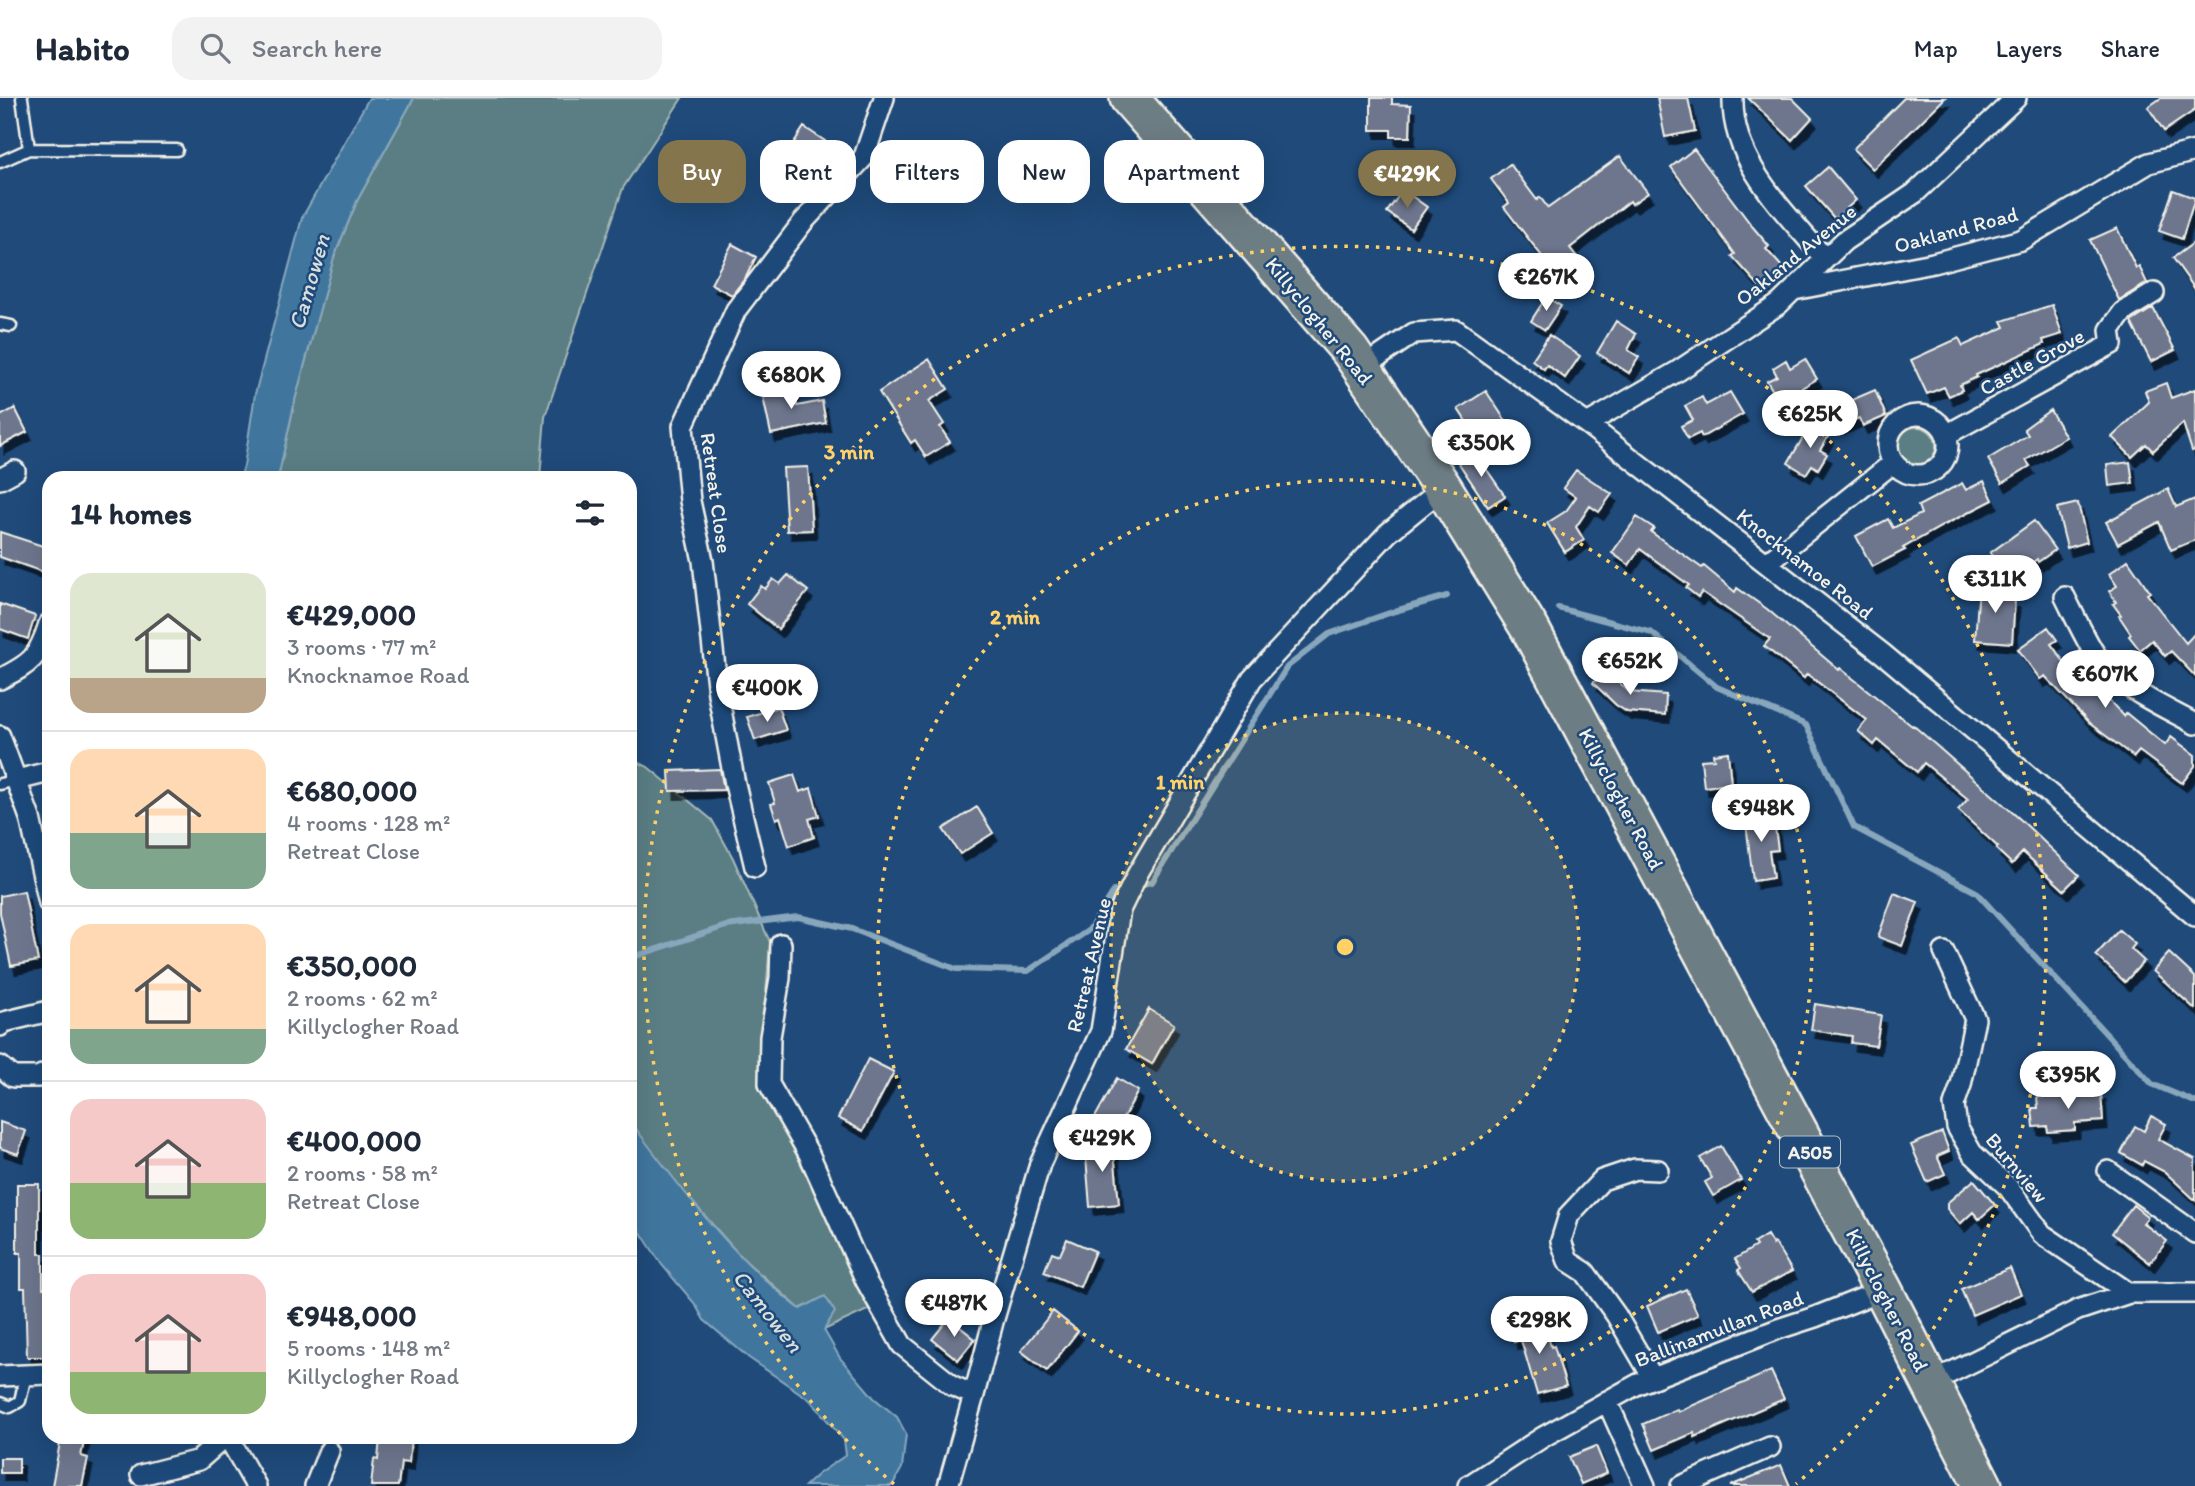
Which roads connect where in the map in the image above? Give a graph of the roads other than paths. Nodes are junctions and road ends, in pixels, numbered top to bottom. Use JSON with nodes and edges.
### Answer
{"nodes":[{"id":1,"x":22,"y":98,"type":"edge"},
{"id":2,"x":884,"y":98,"type":"edge"},
{"id":3,"x":1129,"y":98,"type":"edge"},
{"id":4,"x":1732,"y":98,"type":"edge"},
{"id":5,"x":2016,"y":98,"type":"edge"},
{"id":6,"x":29,"y":149,"type":"junction"},
{"id":7,"x":177,"y":150,"type":"dead end"},
{"id":8,"x":2195,"y":151,"type":"edge"},
{"id":9,"x":0,"y":162,"type":"edge"},
{"id":10,"x":1825,"y":259,"type":"junction"},
{"id":11,"x":1793,"y":290,"type":"junction"},
{"id":12,"x":2154,"y":293,"type":"dead end"},
{"id":13,"x":1361,"y":369,"type":"junction"},
{"id":14,"x":1587,"y":424,"type":"junction"},
{"id":15,"x":1946,"y":435,"type":"junction"},
{"id":16,"x":1894,"y":463,"type":"junction"},
{"id":17,"x":1444,"y":488,"type":"junction"},
{"id":18,"x":1767,"y":563,"type":"junction"},
{"id":19,"x":2065,"y":597,"type":"dead end"},
{"id":20,"x":42,"y":645,"type":"edge"},
{"id":21,"x":0,"y":679,"type":"edge"},
{"id":22,"x":2195,"y":724,"type":"edge"},
{"id":23,"x":0,"y":736,"type":"edge"},
{"id":24,"x":42,"y":774,"type":"edge"},
{"id":25,"x":9,"y":782,"type":"edge"},
{"id":26,"x":755,"y":867,"type":"dead end"},
{"id":27,"x":42,"y":872,"type":"edge"},
{"id":28,"x":2195,"y":916,"type":"edge"},
{"id":29,"x":781,"y":944,"type":"dead end"},
{"id":30,"x":1944,"y":952,"type":"dead end"},
{"id":31,"x":42,"y":1013,"type":"edge"},
{"id":32,"x":0,"y":1026,"type":"edge"},
{"id":33,"x":0,"y":1066,"type":"edge"},
{"id":34,"x":42,"y":1075,"type":"edge"},
{"id":35,"x":1658,"y":1170,"type":"dead end"},
{"id":36,"x":2108,"y":1171,"type":"dead end"},
{"id":37,"x":2195,"y":1233,"type":"edge"},
{"id":38,"x":1884,"y":1290,"type":"junction"},
{"id":39,"x":2129,"y":1293,"type":"junction"},
{"id":40,"x":2195,"y":1293,"type":"edge"},
{"id":41,"x":42,"y":1374,"type":"edge"},
{"id":42,"x":26,"y":1375,"type":"junction"},
{"id":43,"x":0,"y":1376,"type":"edge"},
{"id":44,"x":1653,"y":1378,"type":"junction"},
{"id":45,"x":1927,"y":1379,"type":"junction"},
{"id":46,"x":974,"y":1395,"type":"junction"},
{"id":47,"x":1607,"y":1401,"type":"junction"},
{"id":48,"x":0,"y":1403,"type":"edge"},
{"id":49,"x":218,"y":1444,"type":"edge"},
{"id":50,"x":230,"y":1444,"type":"edge"},
{"id":51,"x":1770,"y":1447,"type":"dead end"},
{"id":52,"x":329,"y":1451,"type":"dead end"},
{"id":53,"x":141,"y":1475,"type":"dead end"},
{"id":54,"x":256,"y":1486,"type":"edge"},
{"id":55,"x":315,"y":1486,"type":"edge"},
{"id":56,"x":947,"y":1486,"type":"edge"},
{"id":57,"x":1468,"y":1486,"type":"edge"},
{"id":58,"x":1644,"y":1486,"type":"edge"},
{"id":59,"x":1681,"y":1486,"type":"edge"},
{"id":60,"x":1983,"y":1486,"type":"edge"}],
"edges":[{"from":1,"to":6,"type":"lane"},
{"from":2,"to":26,"type":"street","name":"Retreat Close"},
{"from":3,"to":13,"type":"highway","name":"Killyclogher Road","number":"A505"},
{"from":4,"to":10,"type":"street"},
{"from":5,"to":10,"type":"street","name":"Oakland Avenue"},
{"from":6,"to":7,"type":"lane"},
{"from":6,"to":9,"type":"lane"},
{"from":8,"to":11,"type":"street","name":"Oakland Road"},
{"from":10,"to":11,"type":"street","name":"Oakland Avenue"},
{"from":11,"to":14,"type":"street","name":"Oakland Avenue"},
{"from":12,"to":15,"type":"street","name":"Castle Grove"},
{"from":13,"to":14,"type":"street","name":"Knocknamoe Road"},
{"from":13,"to":17,"type":"highway","name":"Killyclogher Road","number":"A505"},
{"from":14,"to":18,"type":"street","name":"Knocknamoe Road"},
{"from":15,"to":16,"type":"street"},
{"from":15,"to":16,"type":"street"},
{"from":16,"to":18,"type":"street"},
{"from":17,"to":38,"type":"highway","name":"Killyclogher Road","number":"A505"},
{"from":17,"to":46,"type":"street","name":"Retreat Avenue"},
{"from":18,"to":28,"type":"street","name":"Knocknamoe Road"},
{"from":19,"to":22,"type":"street"},
{"from":20,"to":21,"type":"street"},
{"from":23,"to":25,"type":"street"},
{"from":24,"to":25,"type":"street"},
{"from":25,"to":27,"type":"street"},
{"from":29,"to":46,"type":"street"},
{"from":30,"to":39,"type":"street","name":"Burnview"},
{"from":31,"to":32,"type":"street"},
{"from":33,"to":34,"type":"street"},
{"from":35,"to":44,"type":"street"},
{"from":36,"to":37,"type":"street"},
{"from":38,"to":44,"type":"street","name":"Ballinamullan Road"},
{"from":38,"to":45,"type":"highway","name":"Killyclogher Road","number":"A505"},
{"from":39,"to":40,"type":"street"},
{"from":39,"to":45,"type":"street"},
{"from":41,"to":42,"type":"street"},
{"from":42,"to":43,"type":"street"},
{"from":42,"to":48,"type":"lane"},
{"from":44,"to":47,"type":"street","name":"Ballinamullan Road"},
{"from":45,"to":60,"type":"highway","name":"Killyclogher Road","number":"A505"},
{"from":46,"to":56,"type":"street","name":"Retreat Avenue"},
{"from":47,"to":57,"type":"street","name":"Ballinamullan Road"},
{"from":47,"to":58,"type":"street"},
{"from":49,"to":53,"type":"street"},
{"from":50,"to":54,"type":"street"},
{"from":51,"to":59,"type":"street"},
{"from":52,"to":55,"type":"street"}]}
